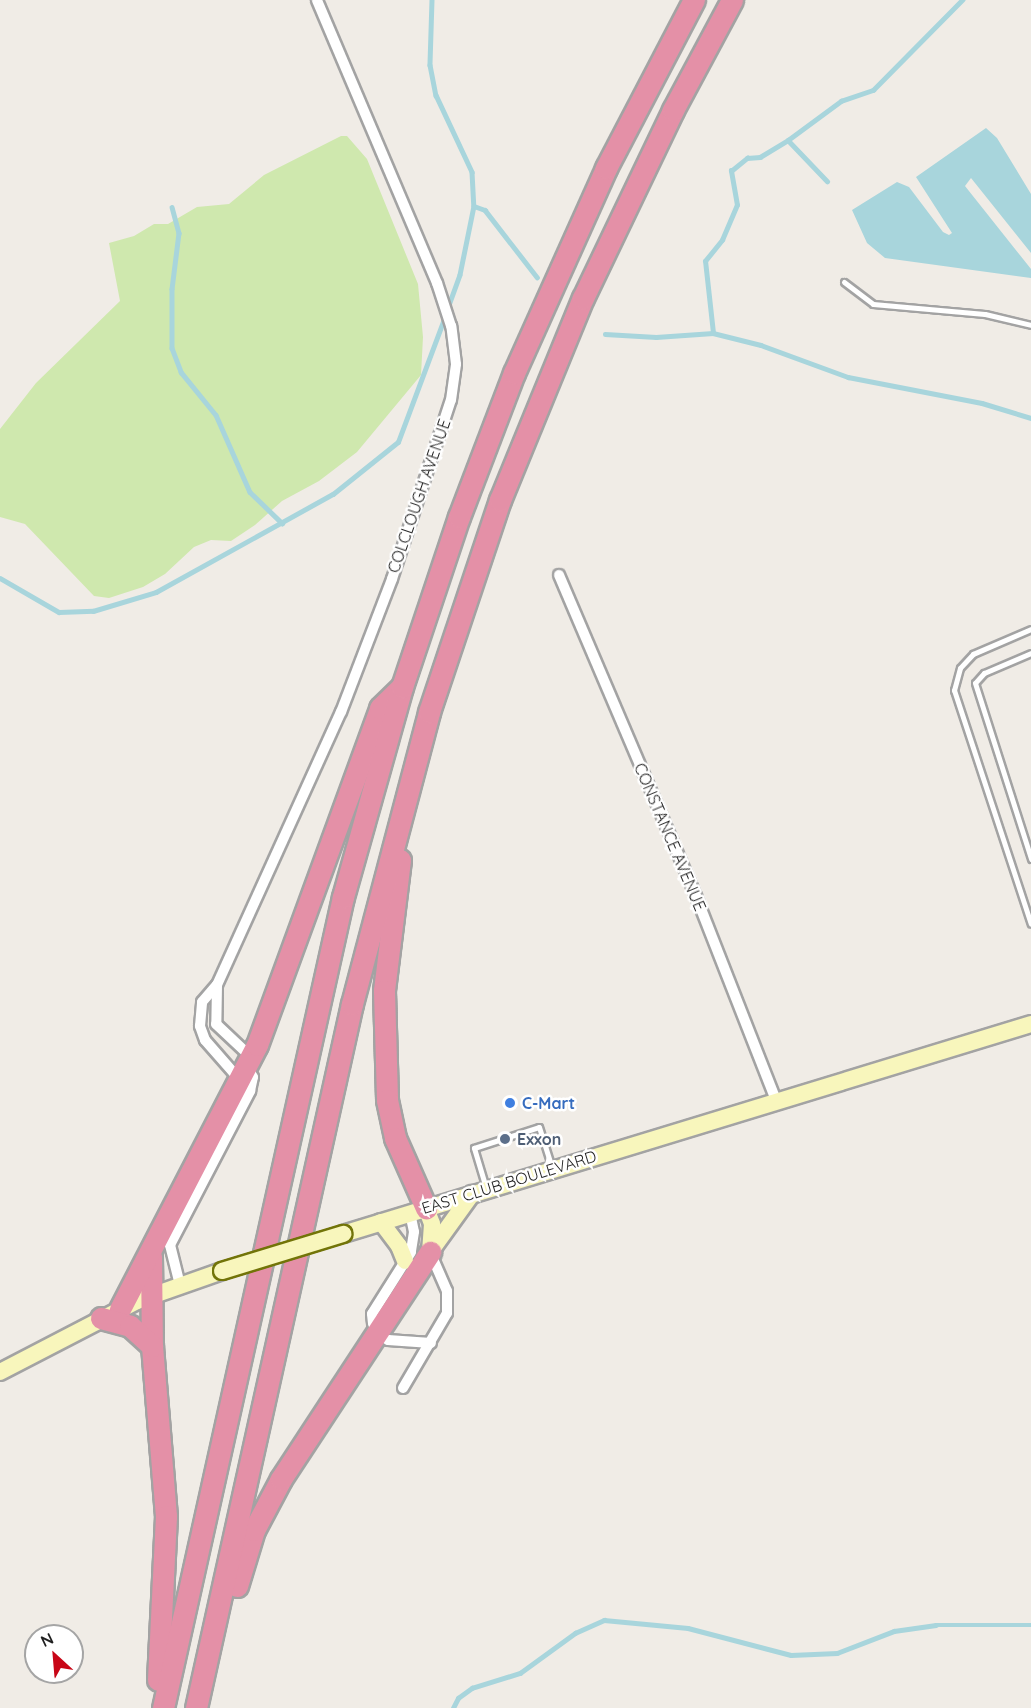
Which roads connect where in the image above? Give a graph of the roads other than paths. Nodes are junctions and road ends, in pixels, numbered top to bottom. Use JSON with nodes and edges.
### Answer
{"nodes":[{"id":1,"x":317,"y":0,"type":"edge"},
{"id":2,"x":694,"y":0,"type":"edge"},
{"id":3,"x":732,"y":0,"type":"edge"},
{"id":4,"x":844,"y":282,"type":"dead end"},
{"id":5,"x":1031,"y":326,"type":"edge"},
{"id":6,"x":559,"y":575,"type":"dead end"},
{"id":7,"x":1031,"y":629,"type":"edge"},
{"id":8,"x":1031,"y":653,"type":"edge"},
{"id":9,"x":402,"y":687,"type":"junction"},
{"id":10,"x":408,"y":783,"type":"junction"},
{"id":11,"x":1031,"y":859,"type":"edge"},
{"id":12,"x":1031,"y":924,"type":"edge"},
{"id":13,"x":218,"y":985,"type":"junction"},
{"id":14,"x":1031,"y":1024,"type":"edge"},
{"id":15,"x":246,"y":1068,"type":"junction"},
{"id":16,"x":776,"y":1100,"type":"junction"},
{"id":17,"x":552,"y":1169,"type":"junction"},
{"id":18,"x":479,"y":1192,"type":"junction"},
{"id":19,"x":418,"y":1211,"type":"junction"},
{"id":20,"x":381,"y":1222,"type":"junction"},
{"id":21,"x":151,"y":1252,"type":"junction"},
{"id":22,"x":430,"y":1252,"type":"junction"},
{"id":23,"x":405,"y":1261,"type":"junction"},
{"id":24,"x":180,"y":1285,"type":"junction"},
{"id":25,"x":151,"y":1296,"type":"junction"},
{"id":26,"x":111,"y":1313,"type":"junction"},
{"id":27,"x":376,"y":1333,"type":"junction"},
{"id":28,"x":431,"y":1343,"type":"junction"},
{"id":29,"x":152,"y":1346,"type":"junction"},
{"id":30,"x":0,"y":1372,"type":"edge"},
{"id":31,"x":403,"y":1388,"type":"dead end"},
{"id":32,"x":215,"y":1624,"type":"junction"},
{"id":33,"x":157,"y":1708,"type":"edge"},
{"id":34,"x":163,"y":1708,"type":"edge"},
{"id":35,"x":196,"y":1708,"type":"edge"}],
"edges":[{"from":1,"to":13,"type":"street","name":"COLCLOUGH AVENUE"},
{"from":2,"to":9,"type":"highway"},
{"from":3,"to":10,"type":"highway"},
{"from":4,"to":5,"type":"lane"},
{"from":6,"to":16,"type":"street","name":"CONSTANCE AVENUE"},
{"from":7,"to":12,"type":"lane"},
{"from":8,"to":11,"type":"lane"},
{"from":9,"to":15,"type":"highway"},
{"from":9,"to":34,"type":"highway"},
{"from":10,"to":19,"type":"highway"},
{"from":10,"to":32,"type":"highway"},
{"from":13,"to":15,"type":"street","name":"COLCLOUGH AVENUE"},
{"from":13,"to":15,"type":"street","name":"COLCLOUGH AVENUE"},
{"from":14,"to":16,"type":"street","name":"EAST CLUB BOULEVARD"},
{"from":15,"to":21,"type":"highway"},
{"from":15,"to":24,"type":"street"},
{"from":16,"to":17,"type":"street","name":"EAST CLUB BOULEVARD"},
{"from":17,"to":18,"type":"street","name":"EAST CLUB BOULEVARD"},
{"from":17,"to":18,"type":"lane"},
{"from":18,"to":19,"type":"street","name":"EAST CLUB BOULEVARD"},
{"from":18,"to":22,"type":"street"},
{"from":19,"to":20,"type":"street","name":"EAST CLUB BOULEVARD"},
{"from":19,"to":22,"type":"street"},
{"from":19,"to":23,"type":"street"},
{"from":20,"to":23,"type":"street"},
{"from":20,"to":24,"type":"street","name":"EAST CLUB BOULEVARD","bridge":true},
{"from":21,"to":25,"type":"highway"},
{"from":21,"to":26,"type":"highway"},
{"from":22,"to":27,"type":"highway"},
{"from":22,"to":28,"type":"street"},
{"from":23,"to":27,"type":"street"},
{"from":24,"to":25,"type":"street","name":"EAST CLUB BOULEVARD"},
{"from":25,"to":26,"type":"street","name":"EAST CLUB BOULEVARD"},
{"from":25,"to":29,"type":"highway"},
{"from":26,"to":29,"type":"highway"},
{"from":26,"to":30,"type":"street","name":"EAST CLUB BOULEVARD"},
{"from":27,"to":28,"type":"street"},
{"from":27,"to":32,"type":"highway"},
{"from":28,"to":31,"type":"street"},
{"from":29,"to":33,"type":"highway"},
{"from":32,"to":35,"type":"highway"}]}
